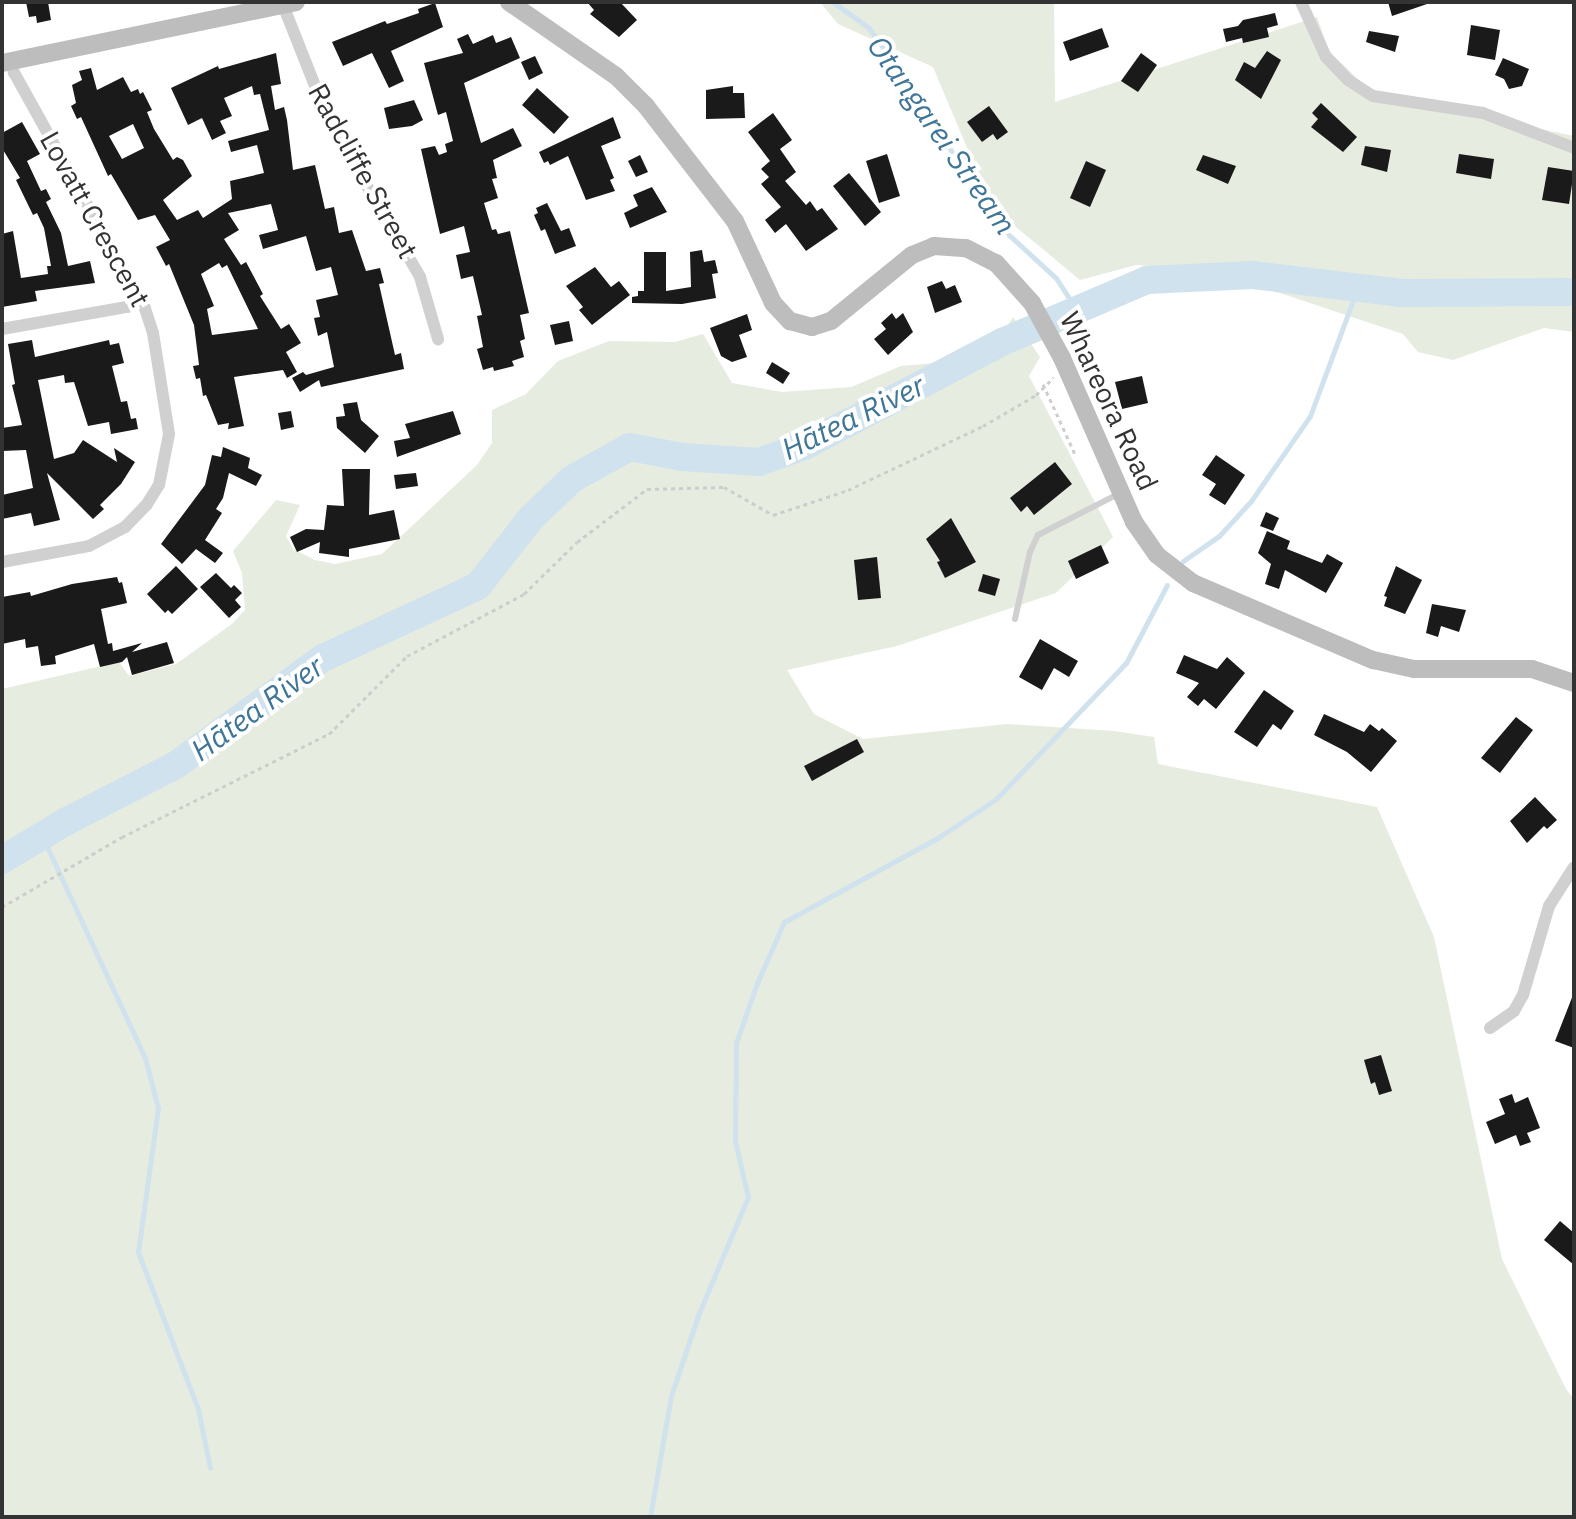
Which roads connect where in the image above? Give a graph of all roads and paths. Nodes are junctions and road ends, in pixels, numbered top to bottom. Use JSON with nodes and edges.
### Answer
{"nodes":[{"id":1,"x":509,"y":2,"type":"edge"},
{"id":2,"x":1301,"y":2,"type":"edge"},
{"id":3,"x":289,"y":4,"type":"edge"},
{"id":4,"x":231,"y":9,"type":"edge"},
{"id":5,"x":7,"y":62,"type":"edge"},
{"id":6,"x":1574,"y":148,"type":"edge"},
{"id":7,"x":141,"y":301,"type":"junction"},
{"id":8,"x":2,"y":329,"type":"edge"},
{"id":9,"x":438,"y":339,"type":"dead end"},
{"id":10,"x":1054,"y":377,"type":"dead end"},
{"id":11,"x":1043,"y":384,"type":"junction"},
{"id":12,"x":1075,"y":454,"type":"dead end"},
{"id":13,"x":1120,"y":493,"type":"junction"},
{"id":14,"x":2,"y":562,"type":"edge"},
{"id":15,"x":1015,"y":619,"type":"dead end"},
{"id":16,"x":1574,"y":683,"type":"edge"},
{"id":17,"x":1574,"y":867,"type":"edge"},
{"id":18,"x":2,"y":907,"type":"edge"},
{"id":19,"x":1490,"y":1028,"type":"dead end"}],
"edges":[{"from":1,"to":13,"type":"street","name":"Whareora Road"},
{"from":2,"to":6,"type":"street"},
{"from":3,"to":4,"type":"street"},
{"from":3,"to":9,"type":"street","name":"Radcliffe Street"},
{"from":4,"to":5,"type":"street"},
{"from":5,"to":7,"type":"street","name":"Lovatt Crescent"},
{"from":7,"to":8,"type":"street"},
{"from":7,"to":14,"type":"street","name":"Lovatt Crescent"},
{"from":10,"to":11,"type":"path"},
{"from":11,"to":12,"type":"path"},
{"from":11,"to":18,"type":"path"},
{"from":13,"to":15,"type":"lane"},
{"from":13,"to":16,"type":"street","name":"Whareora Road"},
{"from":17,"to":19,"type":"street"}]}
